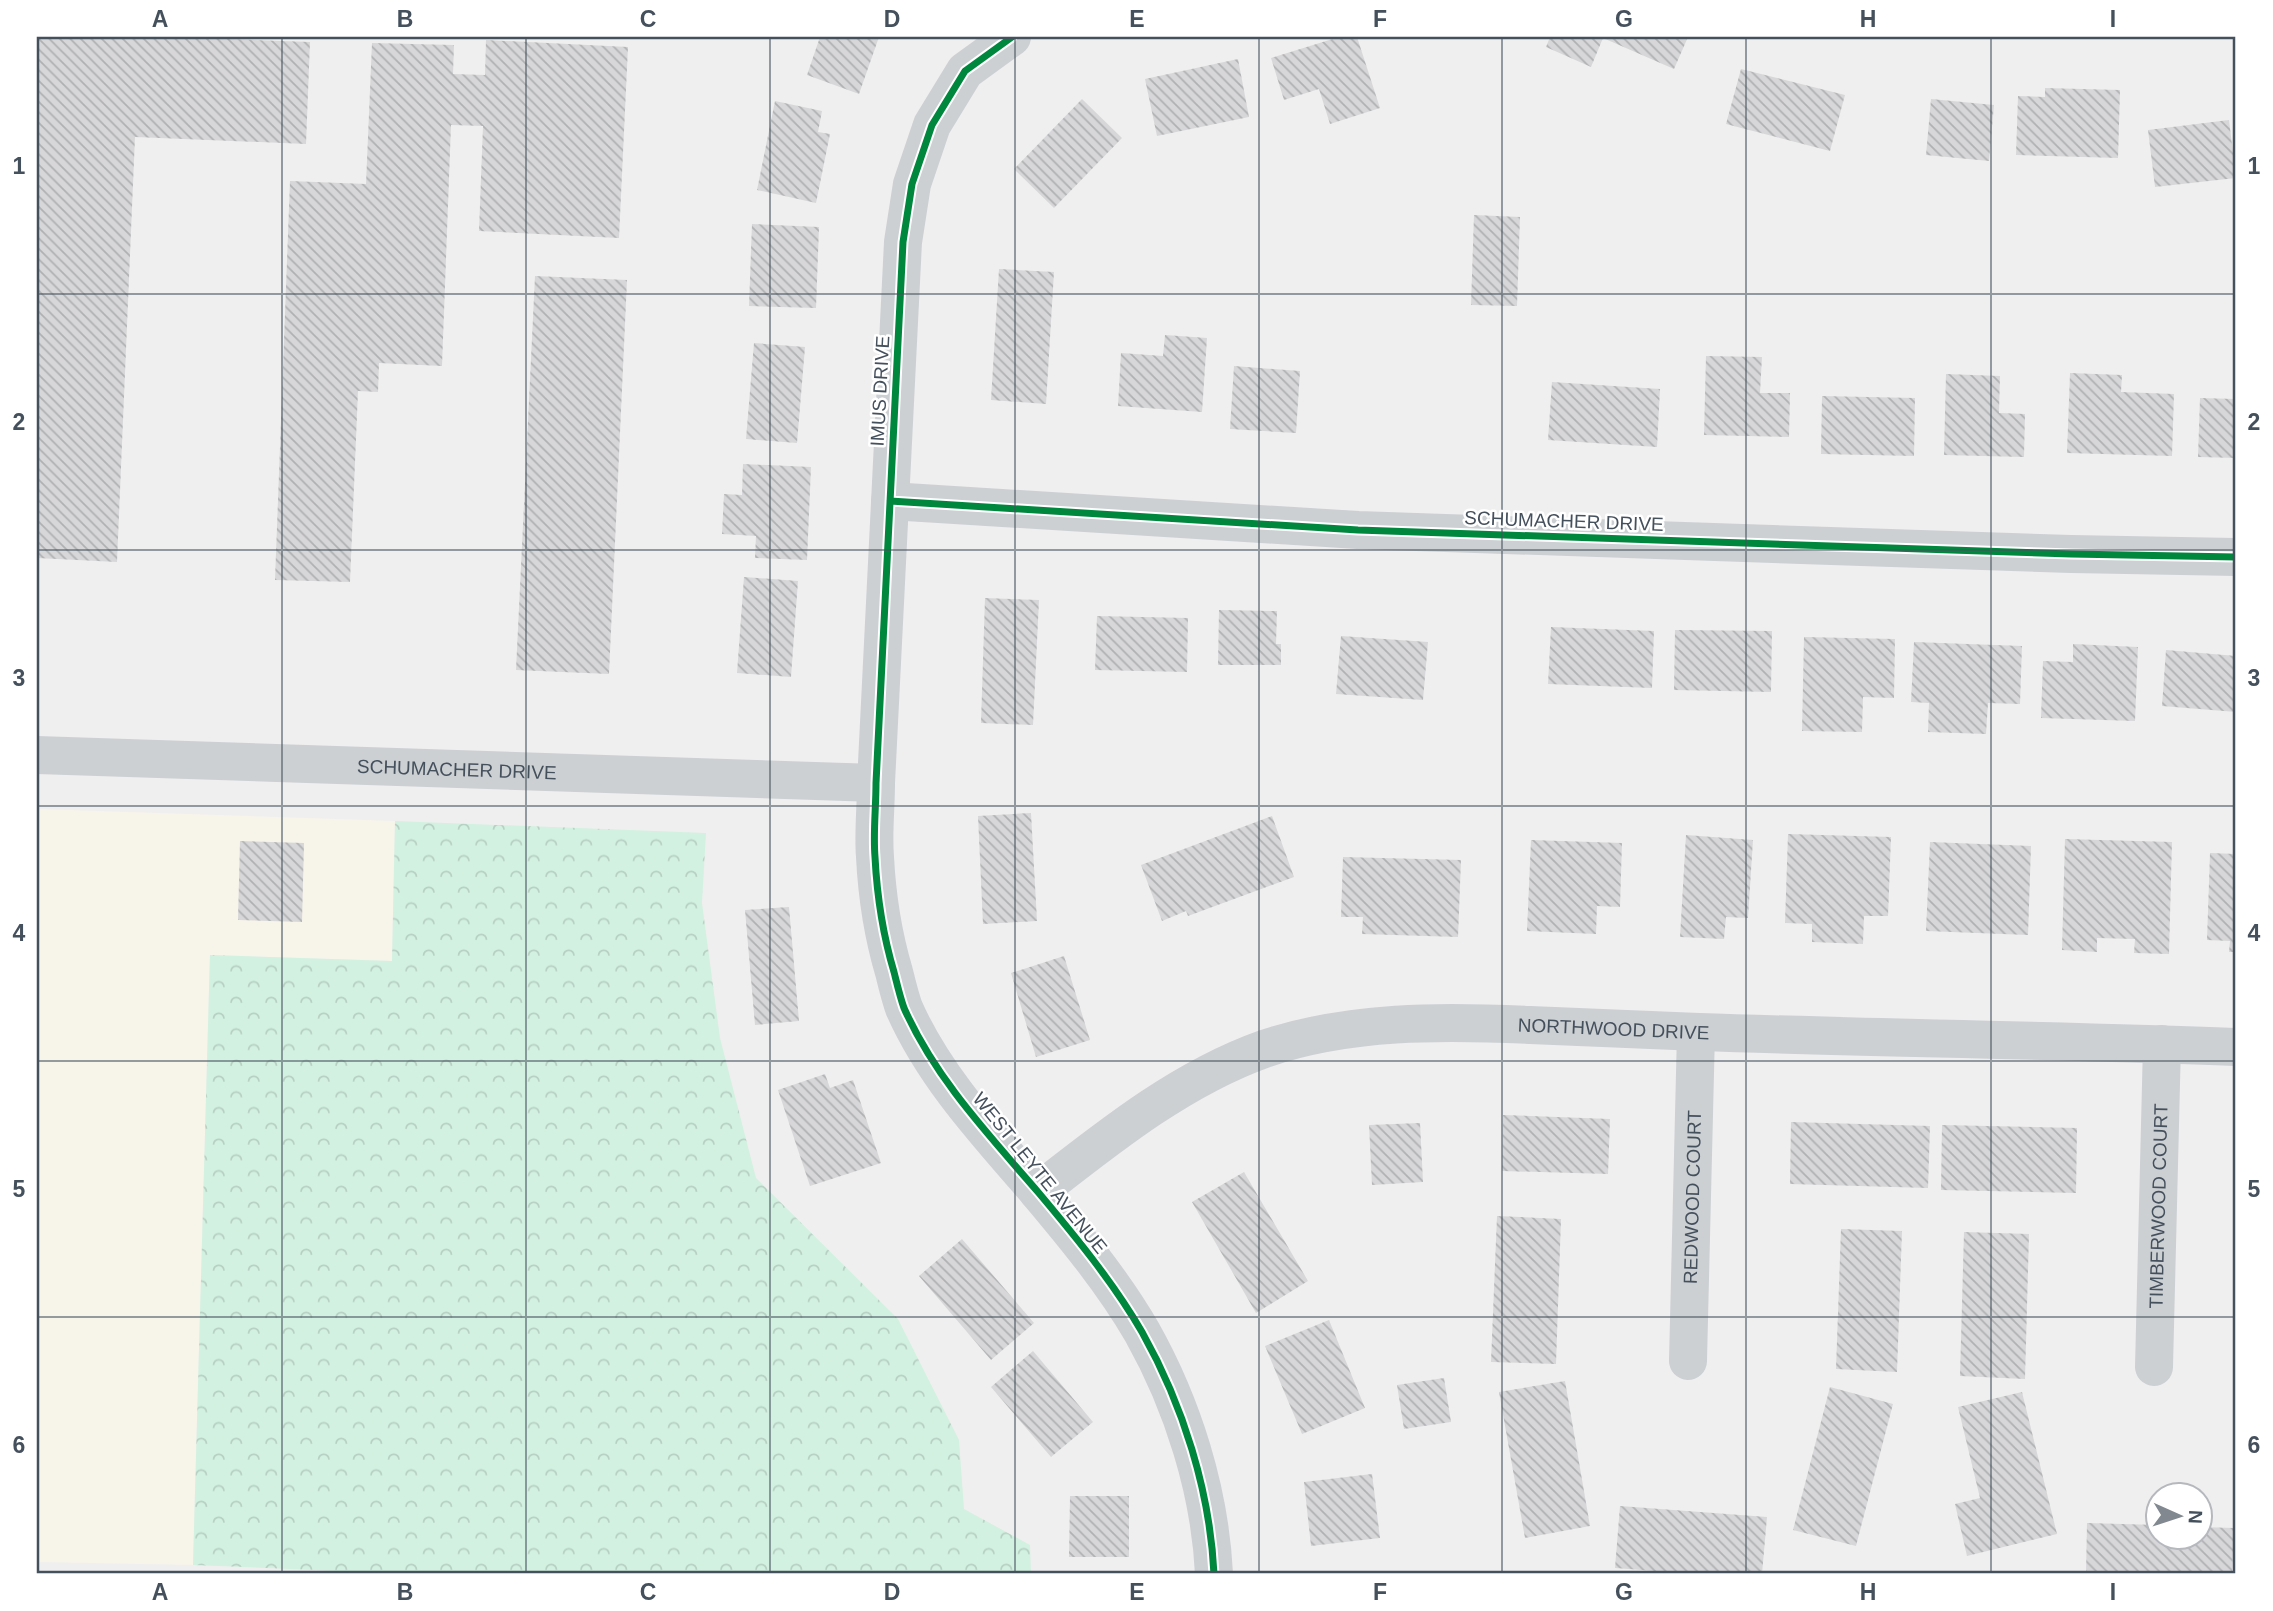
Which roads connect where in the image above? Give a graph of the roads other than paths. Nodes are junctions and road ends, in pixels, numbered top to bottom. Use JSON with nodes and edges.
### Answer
{"nodes":[{"id":1,"x":1012,"y":37,"type":"edge"},
{"id":2,"x":890,"y":501,"type":"junction"},
{"id":3,"x":2236,"y":557,"type":"edge"},
{"id":4,"x":37,"y":755,"type":"edge"},
{"id":5,"x":876,"y":783,"type":"junction"},
{"id":6,"x":1696,"y":1032,"type":"junction"},
{"id":7,"x":2162,"y":1044,"type":"junction"},
{"id":8,"x":2236,"y":1047,"type":"edge"},
{"id":9,"x":1038,"y":1192,"type":"junction"},
{"id":10,"x":1688,"y":1361,"type":"dead end"},
{"id":11,"x":2154,"y":1367,"type":"dead end"},
{"id":12,"x":1214,"y":1574,"type":"edge"}],
"edges":[{"from":1,"to":2,"type":"street","name":"IMUS DRIVE"},
{"from":2,"to":3,"type":"street","name":"SCHUMACHER DRIVE"},
{"from":2,"to":5,"type":"street","name":"IMUS DRIVE"},
{"from":4,"to":5,"type":"street","name":"SCHUMACHER DRIVE"},
{"from":5,"to":9,"type":"street","name":"WEST LEYTE AVENUE"},
{"from":6,"to":7,"type":"street","name":"NORTHWOOD DRIVE"},
{"from":6,"to":9,"type":"street","name":"NORTHWOOD DRIVE"},
{"from":6,"to":10,"type":"street","name":"REDWOOD COURT"},
{"from":7,"to":8,"type":"street","name":"NORTHWOOD DRIVE"},
{"from":7,"to":11,"type":"street","name":"TIMBERWOOD COURT"},
{"from":9,"to":12,"type":"street","name":"WEST LEYTE AVENUE"}]}
